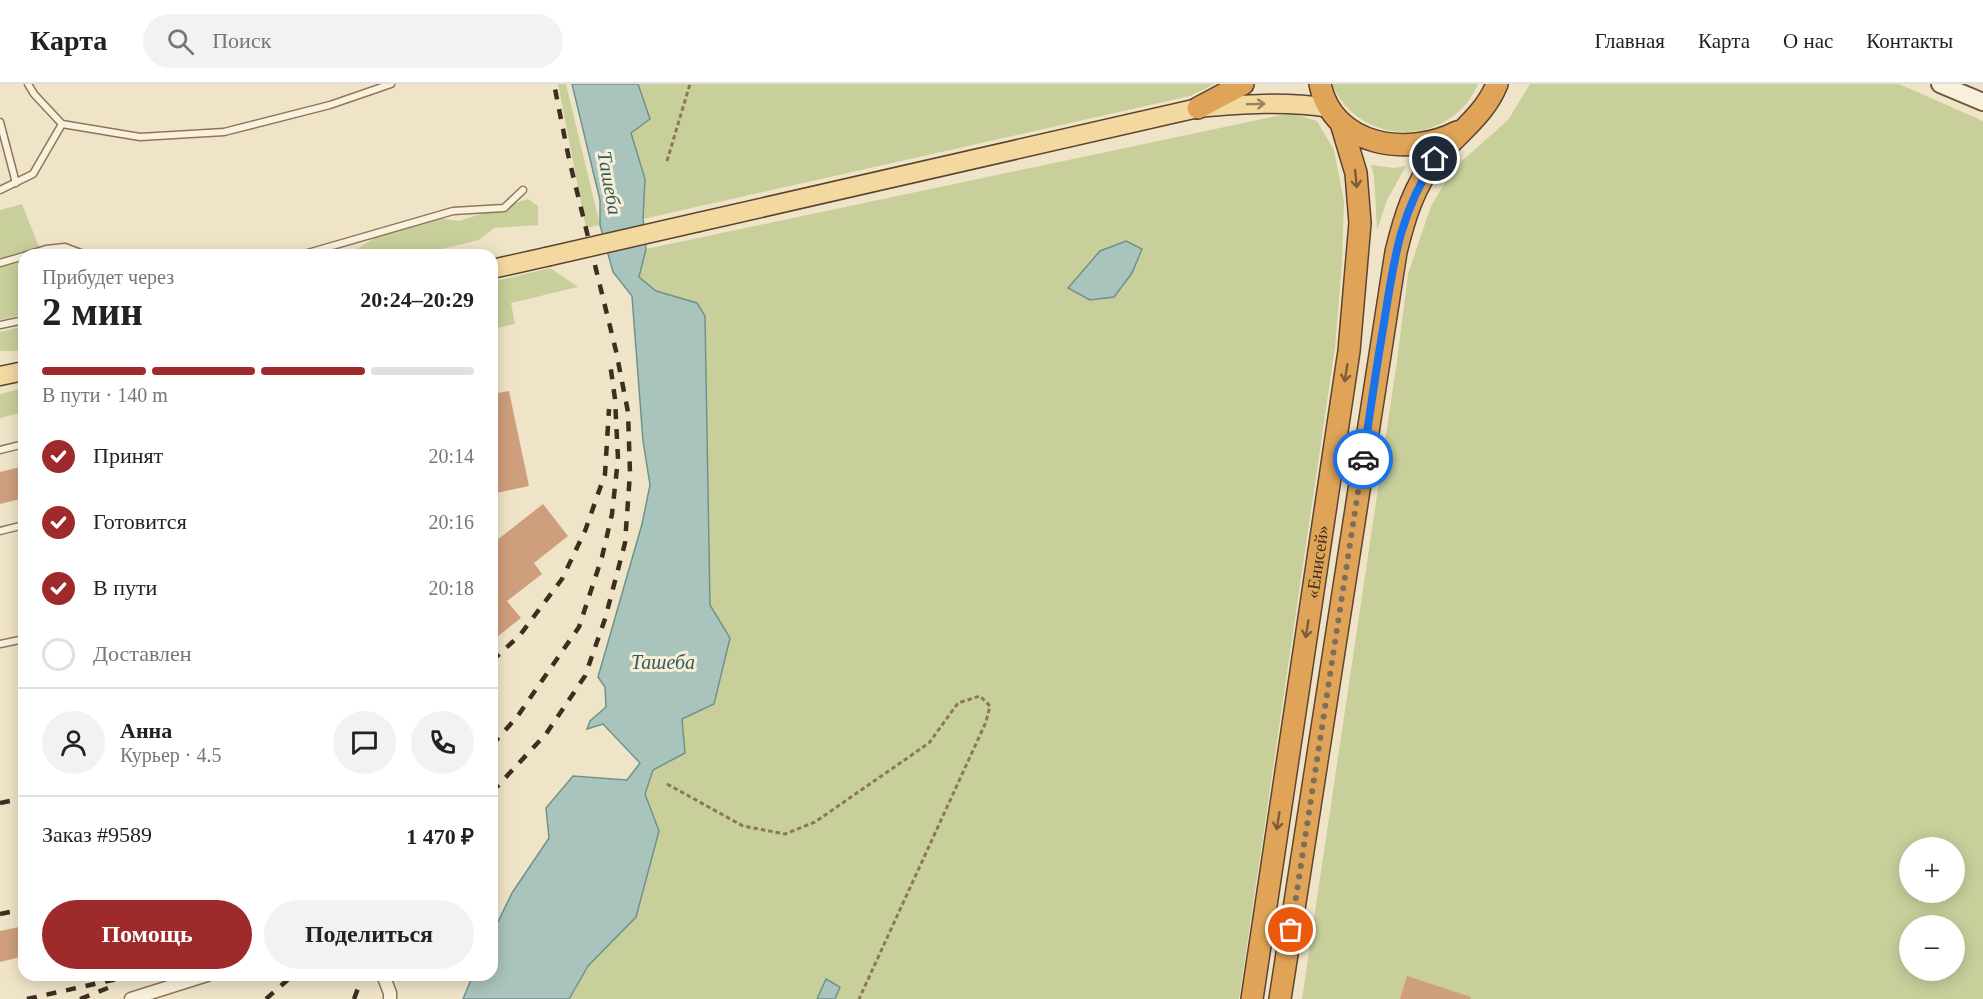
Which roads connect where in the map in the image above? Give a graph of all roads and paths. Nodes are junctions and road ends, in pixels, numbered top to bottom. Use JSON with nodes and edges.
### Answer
{"nodes":[{"id":1,"x":28,"y":84,"type":"edge"},
{"id":2,"x":391,"y":84,"type":"edge"},
{"id":3,"x":690,"y":84,"type":"edge"},
{"id":4,"x":1243,"y":84,"type":"edge"},
{"id":5,"x":1320,"y":84,"type":"edge"},
{"id":6,"x":1940,"y":84,"type":"edge"},
{"id":7,"x":1497,"y":88,"type":"edge"},
{"id":8,"x":1983,"y":102,"type":"edge"},
{"id":9,"x":1198,"y":108,"type":"junction"},
{"id":10,"x":1335,"y":116,"type":"junction"},
{"id":11,"x":0,"y":122,"type":"edge"},
{"id":12,"x":62,"y":124,"type":"junction"},
{"id":13,"x":1466,"y":128,"type":"junction"},
{"id":14,"x":667,"y":161,"type":"dead end"},
{"id":15,"x":16,"y":183,"type":"junction"},
{"id":16,"x":0,"y":190,"type":"edge"},
{"id":17,"x":523,"y":190,"type":"dead end"},
{"id":18,"x":46,"y":249,"type":"edge"},
{"id":19,"x":70,"y":249,"type":"edge"},
{"id":20,"x":322,"y":249,"type":"edge"},
{"id":21,"x":18,"y":257,"type":"edge"},
{"id":22,"x":0,"y":263,"type":"edge"},
{"id":23,"x":498,"y":268,"type":"edge"},
{"id":24,"x":18,"y":321,"type":"edge"},
{"id":25,"x":0,"y":325,"type":"edge"},
{"id":26,"x":18,"y":372,"type":"edge"},
{"id":27,"x":0,"y":376,"type":"edge"},
{"id":28,"x":18,"y":446,"type":"edge"},
{"id":29,"x":0,"y":450,"type":"edge"},
{"id":30,"x":18,"y":526,"type":"edge"},
{"id":31,"x":0,"y":531,"type":"edge"},
{"id":32,"x":18,"y":640,"type":"edge"},
{"id":33,"x":0,"y":644,"type":"edge"},
{"id":34,"x":668,"y":784,"type":"dead end"},
{"id":35,"x":188,"y":981,"type":"edge"},
{"id":36,"x":385,"y":981,"type":"edge"},
{"id":37,"x":131,"y":999,"type":"edge"},
{"id":38,"x":390,"y":999,"type":"edge"},
{"id":39,"x":859,"y":999,"type":"edge"},
{"id":40,"x":1252,"y":999,"type":"edge"},
{"id":41,"x":1280,"y":999,"type":"edge"}],
"edges":[{"from":1,"to":12,"type":"lane"},
{"from":2,"to":12,"type":"lane"},
{"from":3,"to":14,"type":"path"},
{"from":4,"to":9,"type":"highway"},
{"from":5,"to":10,"type":"highway","name":"«Енисей»"},
{"from":6,"to":8,"type":"street"},
{"from":7,"to":13,"type":"highway","name":"«Енисей»"},
{"from":9,"to":10,"type":"main road","one_way":true},
{"from":9,"to":23,"type":"main road","bridge":true},
{"from":10,"to":13,"type":"highway","name":"«Енисей»"},
{"from":10,"to":40,"type":"highway","name":"«Енисей»","one_way":true},
{"from":11,"to":15,"type":"lane"},
{"from":12,"to":15,"type":"lane"},
{"from":13,"to":41,"type":"highway","name":"«Енисей»"},
{"from":15,"to":16,"type":"lane"},
{"from":17,"to":20,"type":"lane"},
{"from":18,"to":19,"type":"lane"},
{"from":21,"to":22,"type":"lane"},
{"from":24,"to":25,"type":"lane"},
{"from":26,"to":27,"type":"main road"},
{"from":28,"to":29,"type":"lane"},
{"from":30,"to":31,"type":"lane"},
{"from":32,"to":33,"type":"lane"},
{"from":34,"to":39,"type":"path"},
{"from":35,"to":37,"type":"street"},
{"from":36,"to":38,"type":"street"}]}
